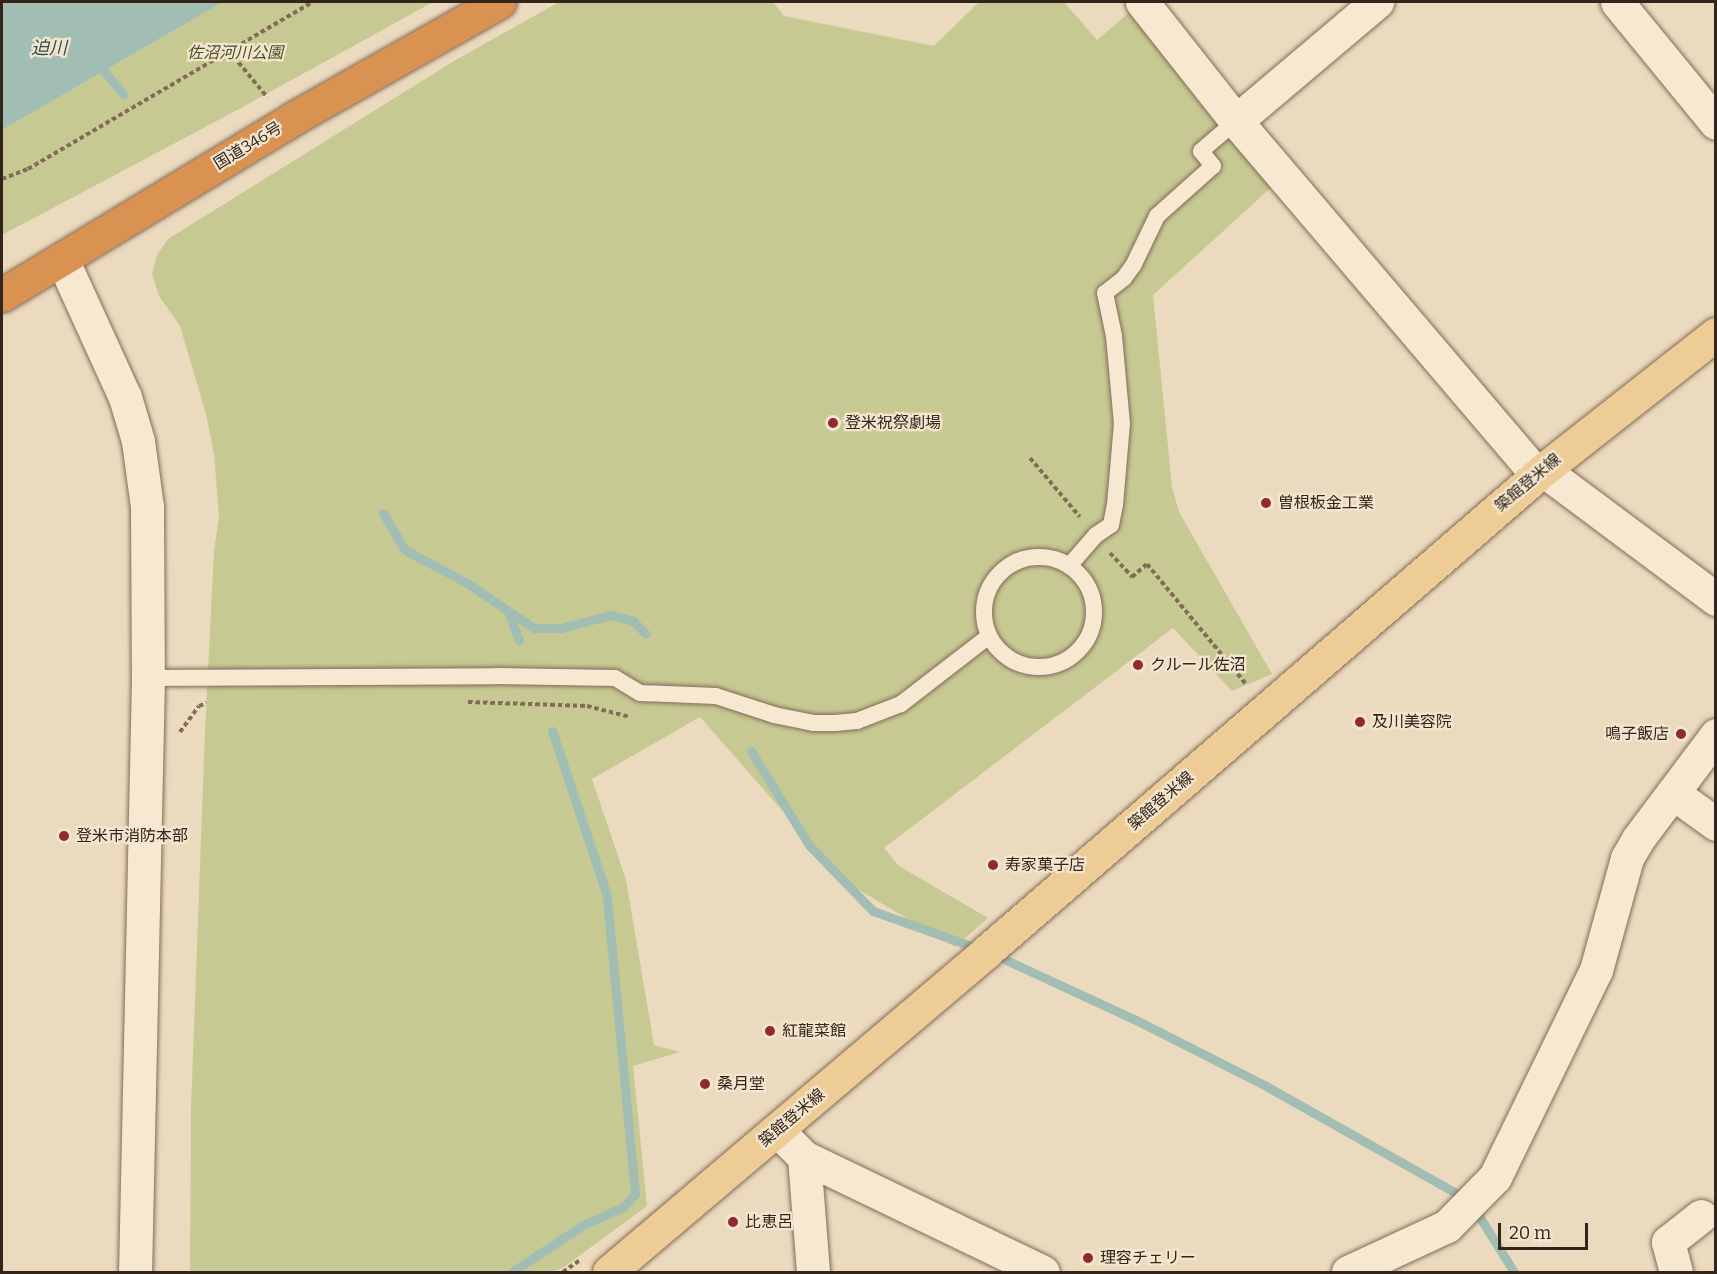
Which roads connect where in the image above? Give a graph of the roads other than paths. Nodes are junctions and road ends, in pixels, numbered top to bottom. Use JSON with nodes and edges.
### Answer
{"nodes":[{"id":1,"x":499,"y":2,"type":"edge"},
{"id":2,"x":1142,"y":2,"type":"edge"},
{"id":3,"x":1377,"y":2,"type":"edge"},
{"id":4,"x":1617,"y":2,"type":"edge"},
{"id":5,"x":1236,"y":122,"type":"junction"},
{"id":6,"x":1716,"y":123,"type":"edge"},
{"id":7,"x":62,"y":259,"type":"junction"},
{"id":8,"x":2,"y":295,"type":"edge"},
{"id":9,"x":1716,"y":334,"type":"edge"},
{"id":10,"x":1540,"y":472,"type":"junction"},
{"id":11,"x":1069,"y":566,"type":"junction"},
{"id":12,"x":1716,"y":598,"type":"edge"},
{"id":13,"x":989,"y":636,"type":"junction"},
{"id":14,"x":148,"y":678,"type":"junction"},
{"id":15,"x":1716,"y":735,"type":"edge"},
{"id":16,"x":1673,"y":794,"type":"junction"},
{"id":17,"x":1716,"y":824,"type":"edge"},
{"id":18,"x":777,"y":1130,"type":"junction"},
{"id":19,"x":804,"y":1157,"type":"junction"},
{"id":20,"x":1701,"y":1216,"type":"dead end"},
{"id":21,"x":135,"y":1272,"type":"edge"},
{"id":22,"x":609,"y":1272,"type":"edge"},
{"id":23,"x":813,"y":1272,"type":"edge"},
{"id":24,"x":1042,"y":1272,"type":"edge"},
{"id":25,"x":1348,"y":1272,"type":"edge"},
{"id":26,"x":1677,"y":1272,"type":"edge"}],
"edges":[{"from":1,"to":7,"type":"highway","name":"国道346号"},
{"from":2,"to":5,"type":"street"},
{"from":3,"to":5,"type":"street"},
{"from":4,"to":6,"type":"street"},
{"from":5,"to":10,"type":"street"},
{"from":5,"to":11,"type":"lane"},
{"from":7,"to":8,"type":"highway","name":"国道346号"},
{"from":7,"to":14,"type":"street"},
{"from":9,"to":10,"type":"main road","name":"築館登米線"},
{"from":10,"to":12,"type":"street"},
{"from":10,"to":18,"type":"main road","name":"築館登米線"},
{"from":11,"to":13,"type":"lane"},
{"from":11,"to":13,"type":"lane"},
{"from":13,"to":14,"type":"lane"},
{"from":14,"to":21,"type":"street"},
{"from":15,"to":16,"type":"street"},
{"from":16,"to":17,"type":"street"},
{"from":16,"to":25,"type":"street"},
{"from":18,"to":19,"type":"street"},
{"from":18,"to":22,"type":"main road","name":"築館登米線"},
{"from":19,"to":23,"type":"street"},
{"from":19,"to":24,"type":"street"},
{"from":20,"to":26,"type":"street"}]}
